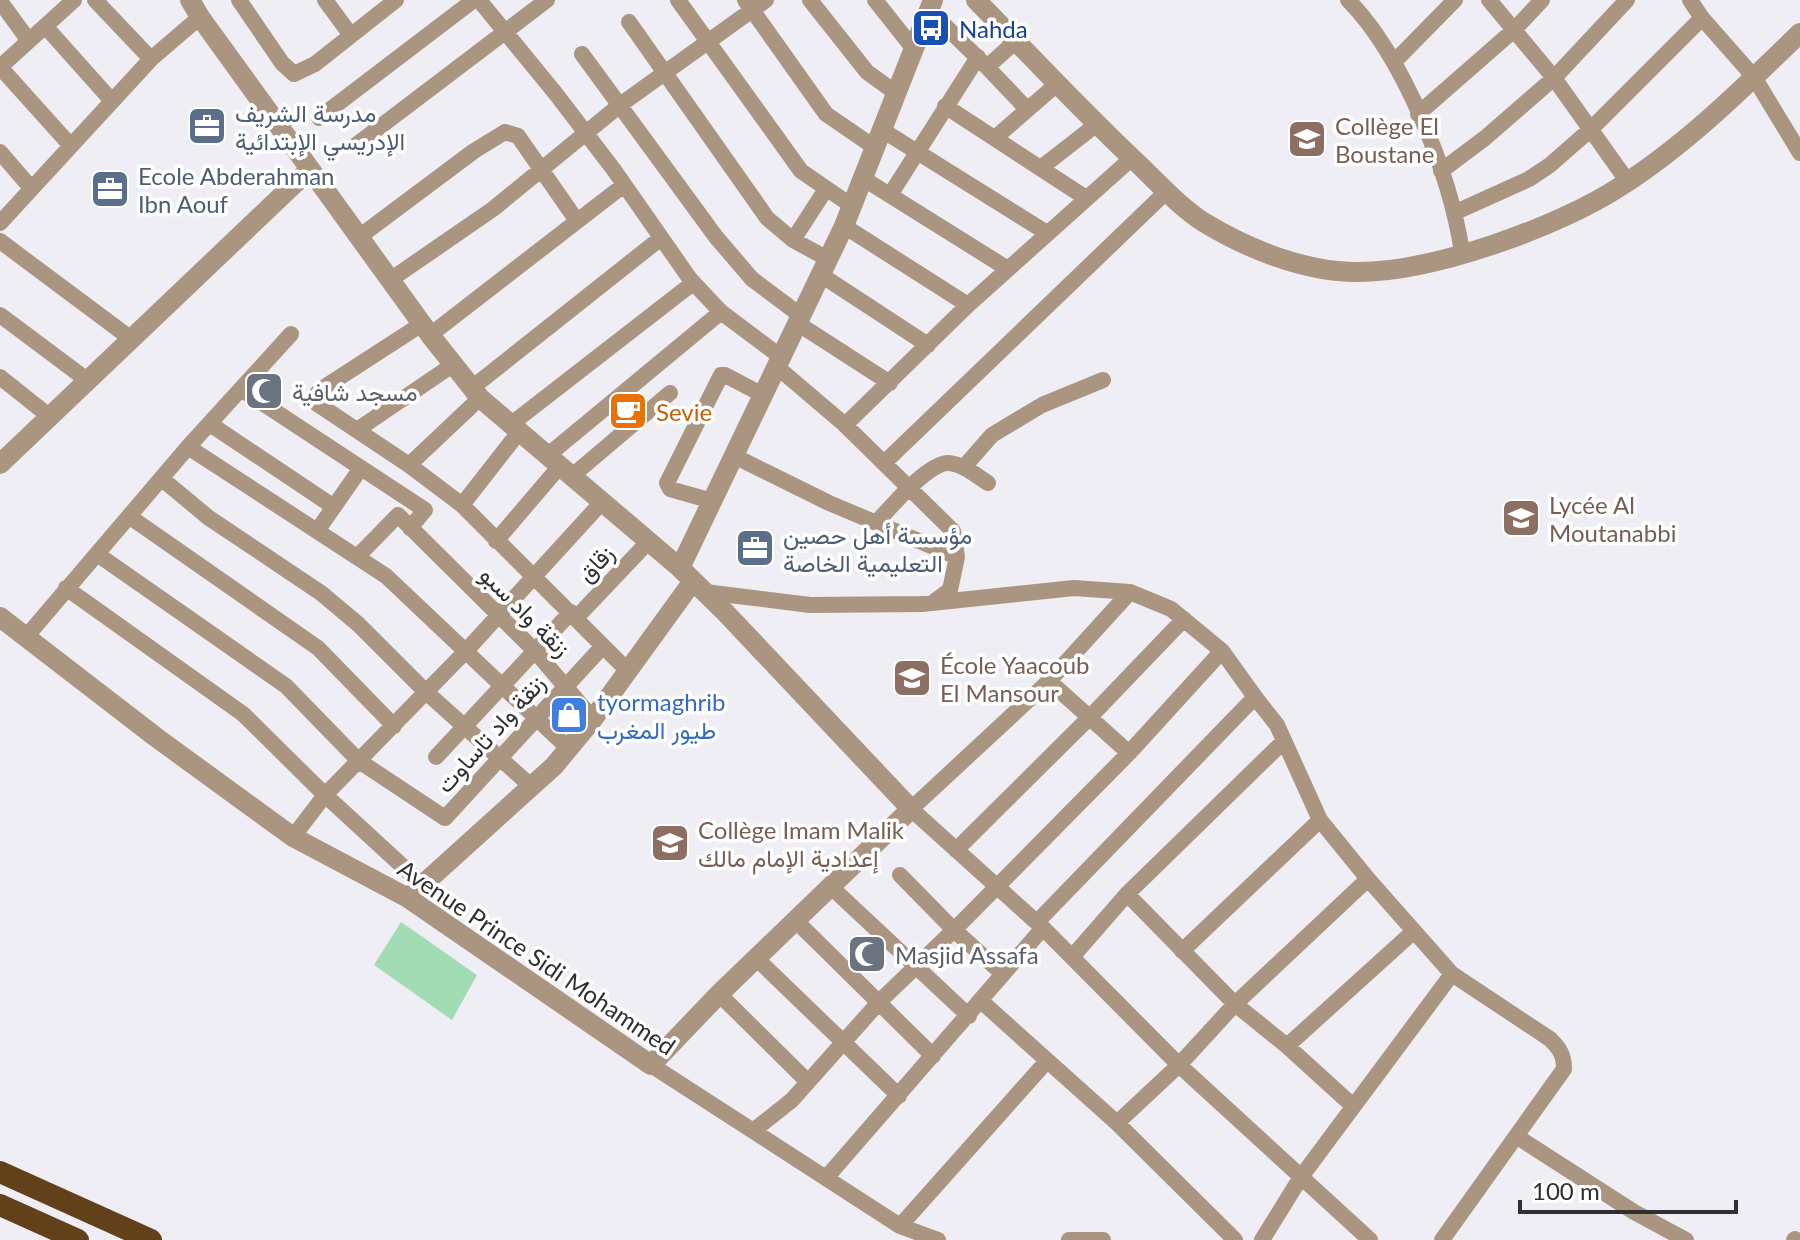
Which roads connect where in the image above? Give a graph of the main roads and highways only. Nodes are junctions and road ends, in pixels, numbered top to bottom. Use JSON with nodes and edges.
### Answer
{"nodes":[{"id":1,"x":0,"y":1172,"type":"edge"},
{"id":2,"x":0,"y":1205,"type":"edge"},
{"id":3,"x":78,"y":1240,"type":"edge"},
{"id":4,"x":151,"y":1240,"type":"edge"}],
"edges":[{"from":1,"to":4,"type":"highway"},
{"from":2,"to":3,"type":"highway"}]}
